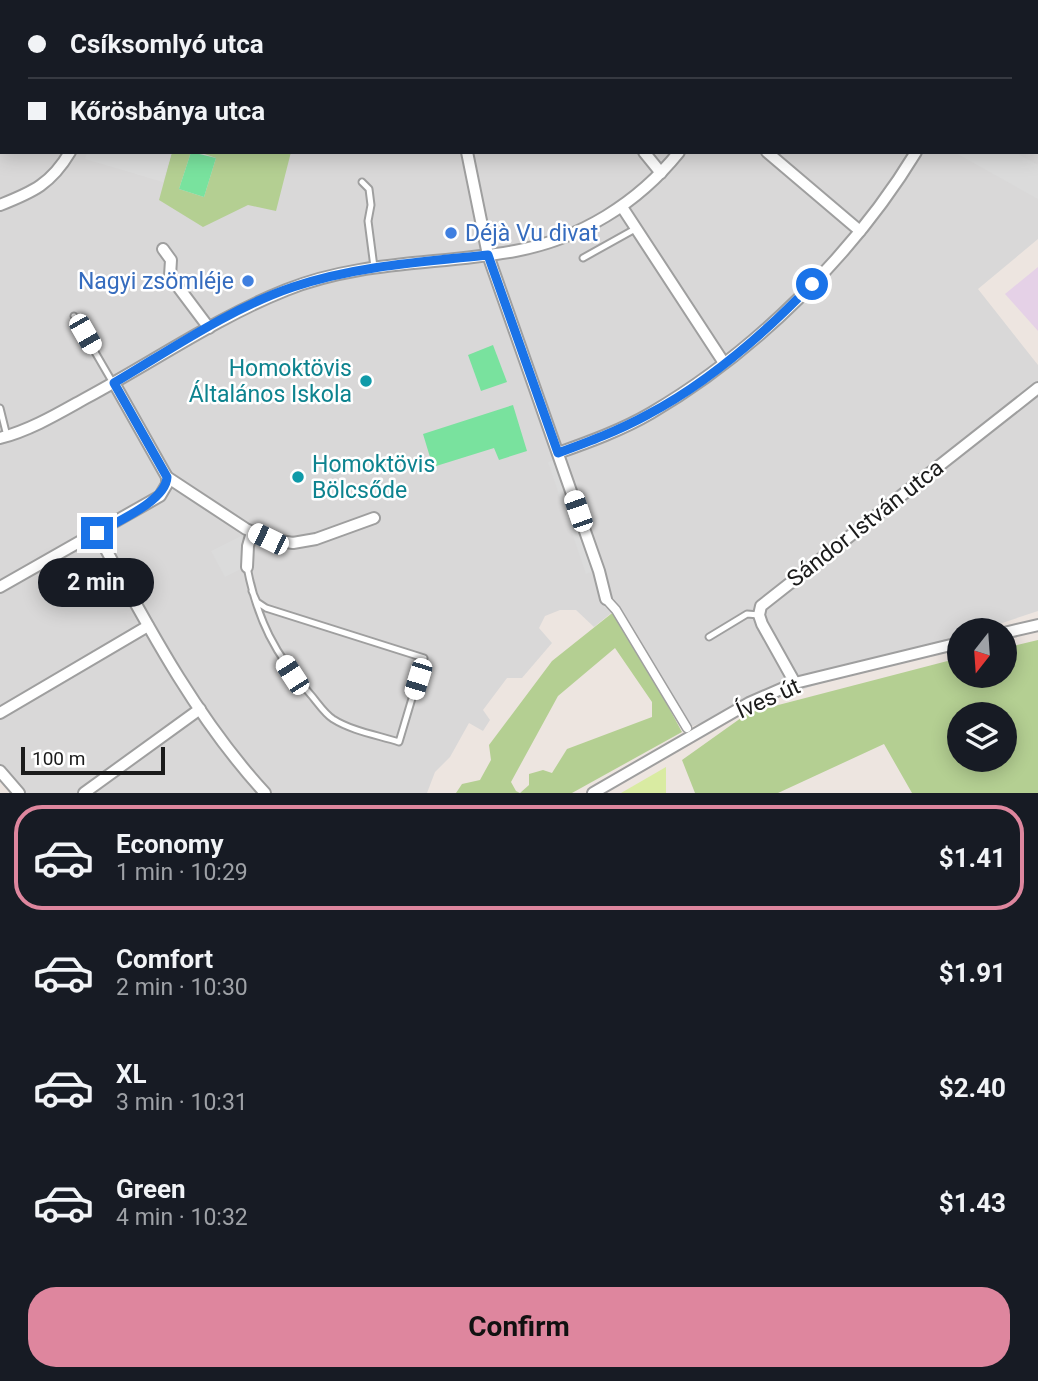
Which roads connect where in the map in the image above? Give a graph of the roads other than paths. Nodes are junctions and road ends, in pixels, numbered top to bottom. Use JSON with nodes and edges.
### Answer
{"nodes":[{"id":1,"x":69,"y":154,"type":"edge"},
{"id":2,"x":467,"y":154,"type":"edge"},
{"id":3,"x":646,"y":154,"type":"edge"},
{"id":4,"x":677,"y":154,"type":"edge"},
{"id":5,"x":769,"y":154,"type":"edge"},
{"id":6,"x":915,"y":154,"type":"edge"},
{"id":7,"x":661,"y":173,"type":"junction"},
{"id":8,"x":362,"y":182,"type":"dead end"},
{"id":9,"x":0,"y":205,"type":"edge"},
{"id":10,"x":622,"y":207,"type":"junction"},
{"id":11,"x":636,"y":228,"type":"junction"},
{"id":12,"x":860,"y":231,"type":"junction"},
{"id":13,"x":163,"y":249,"type":"dead end"},
{"id":14,"x":488,"y":255,"type":"junction"},
{"id":15,"x":583,"y":258,"type":"dead end"},
{"id":16,"x":374,"y":267,"type":"junction"},
{"id":17,"x":74,"y":316,"type":"dead end"},
{"id":18,"x":209,"y":328,"type":"junction"},
{"id":19,"x":724,"y":363,"type":"junction"},
{"id":20,"x":114,"y":383,"type":"junction"},
{"id":21,"x":1038,"y":388,"type":"edge"},
{"id":22,"x":0,"y":408,"type":"edge"},
{"id":23,"x":4,"y":437,"type":"edge"},
{"id":24,"x":558,"y":453,"type":"junction"},
{"id":25,"x":167,"y":477,"type":"junction"},
{"id":26,"x":374,"y":518,"type":"dead end"},
{"id":27,"x":252,"y":532,"type":"junction"},
{"id":28,"x":97,"y":533,"type":"junction"},
{"id":29,"x":247,"y":567,"type":"joint"},
{"id":30,"x":0,"y":587,"type":"edge"},
{"id":31,"x":252,"y":591,"type":"junction"},
{"id":32,"x":606,"y":599,"type":"joint"},
{"id":33,"x":759,"y":615,"type":"junction"},
{"id":34,"x":1038,"y":625,"type":"edge"},
{"id":35,"x":148,"y":626,"type":"junction"},
{"id":36,"x":1017,"y":630,"type":"edge"},
{"id":37,"x":709,"y":638,"type":"dead end"},
{"id":38,"x":947,"y":646,"type":"edge"},
{"id":39,"x":794,"y":683,"type":"junction"},
{"id":40,"x":200,"y":709,"type":"junction"},
{"id":41,"x":0,"y":713,"type":"edge"},
{"id":42,"x":687,"y":728,"type":"dead end"},
{"id":43,"x":0,"y":771,"type":"edge"},
{"id":44,"x":262,"y":792,"type":"edge"},
{"id":45,"x":595,"y":792,"type":"edge"},
{"id":46,"x":19,"y":793,"type":"edge"},
{"id":47,"x":84,"y":793,"type":"edge"}],
"edges":[{"from":1,"to":9,"type":"street"},
{"from":2,"to":14,"type":"street"},
{"from":3,"to":7,"type":"street"},
{"from":4,"to":7,"type":"street"},
{"from":5,"to":12,"type":"street"},
{"from":6,"to":12,"type":"street"},
{"from":7,"to":10,"type":"street"},
{"from":8,"to":16,"type":"lane"},
{"from":10,"to":11,"type":"street"},
{"from":10,"to":14,"type":"street"},
{"from":11,"to":15,"type":"lane"},
{"from":11,"to":19,"type":"street"},
{"from":12,"to":19,"type":"street"},
{"from":13,"to":18,"type":"street"},
{"from":14,"to":16,"type":"street"},
{"from":14,"to":24,"type":"street"},
{"from":16,"to":18,"type":"street"},
{"from":17,"to":20,"type":"lane"},
{"from":18,"to":20,"type":"street"},
{"from":19,"to":24,"type":"street"},
{"from":20,"to":23,"type":"street"},
{"from":20,"to":25,"type":"street"},
{"from":21,"to":33,"type":"street","name":"Sándor István utca"},
{"from":22,"to":23,"type":"lane"},
{"from":24,"to":32,"type":"street"},
{"from":25,"to":27,"type":"street"},
{"from":25,"to":28,"type":"street"},
{"from":26,"to":27,"type":"street"},
{"from":27,"to":29,"type":"street"},
{"from":28,"to":30,"type":"street"},
{"from":28,"to":35,"type":"street"},
{"from":29,"to":31,"type":"lane"},
{"from":31,"to":31,"type":"lane"},
{"from":32,"to":42,"type":"street"},
{"from":33,"to":37,"type":"lane"},
{"from":33,"to":39,"type":"street"},
{"from":34,"to":36,"type":"street"},
{"from":35,"to":40,"type":"street"},
{"from":35,"to":41,"type":"street"},
{"from":38,"to":39,"type":"street","name":"Íves út"},
{"from":39,"to":45,"type":"street","name":"Íves út"},
{"from":40,"to":44,"type":"street"},
{"from":40,"to":47,"type":"street"},
{"from":43,"to":46,"type":"street"}]}
